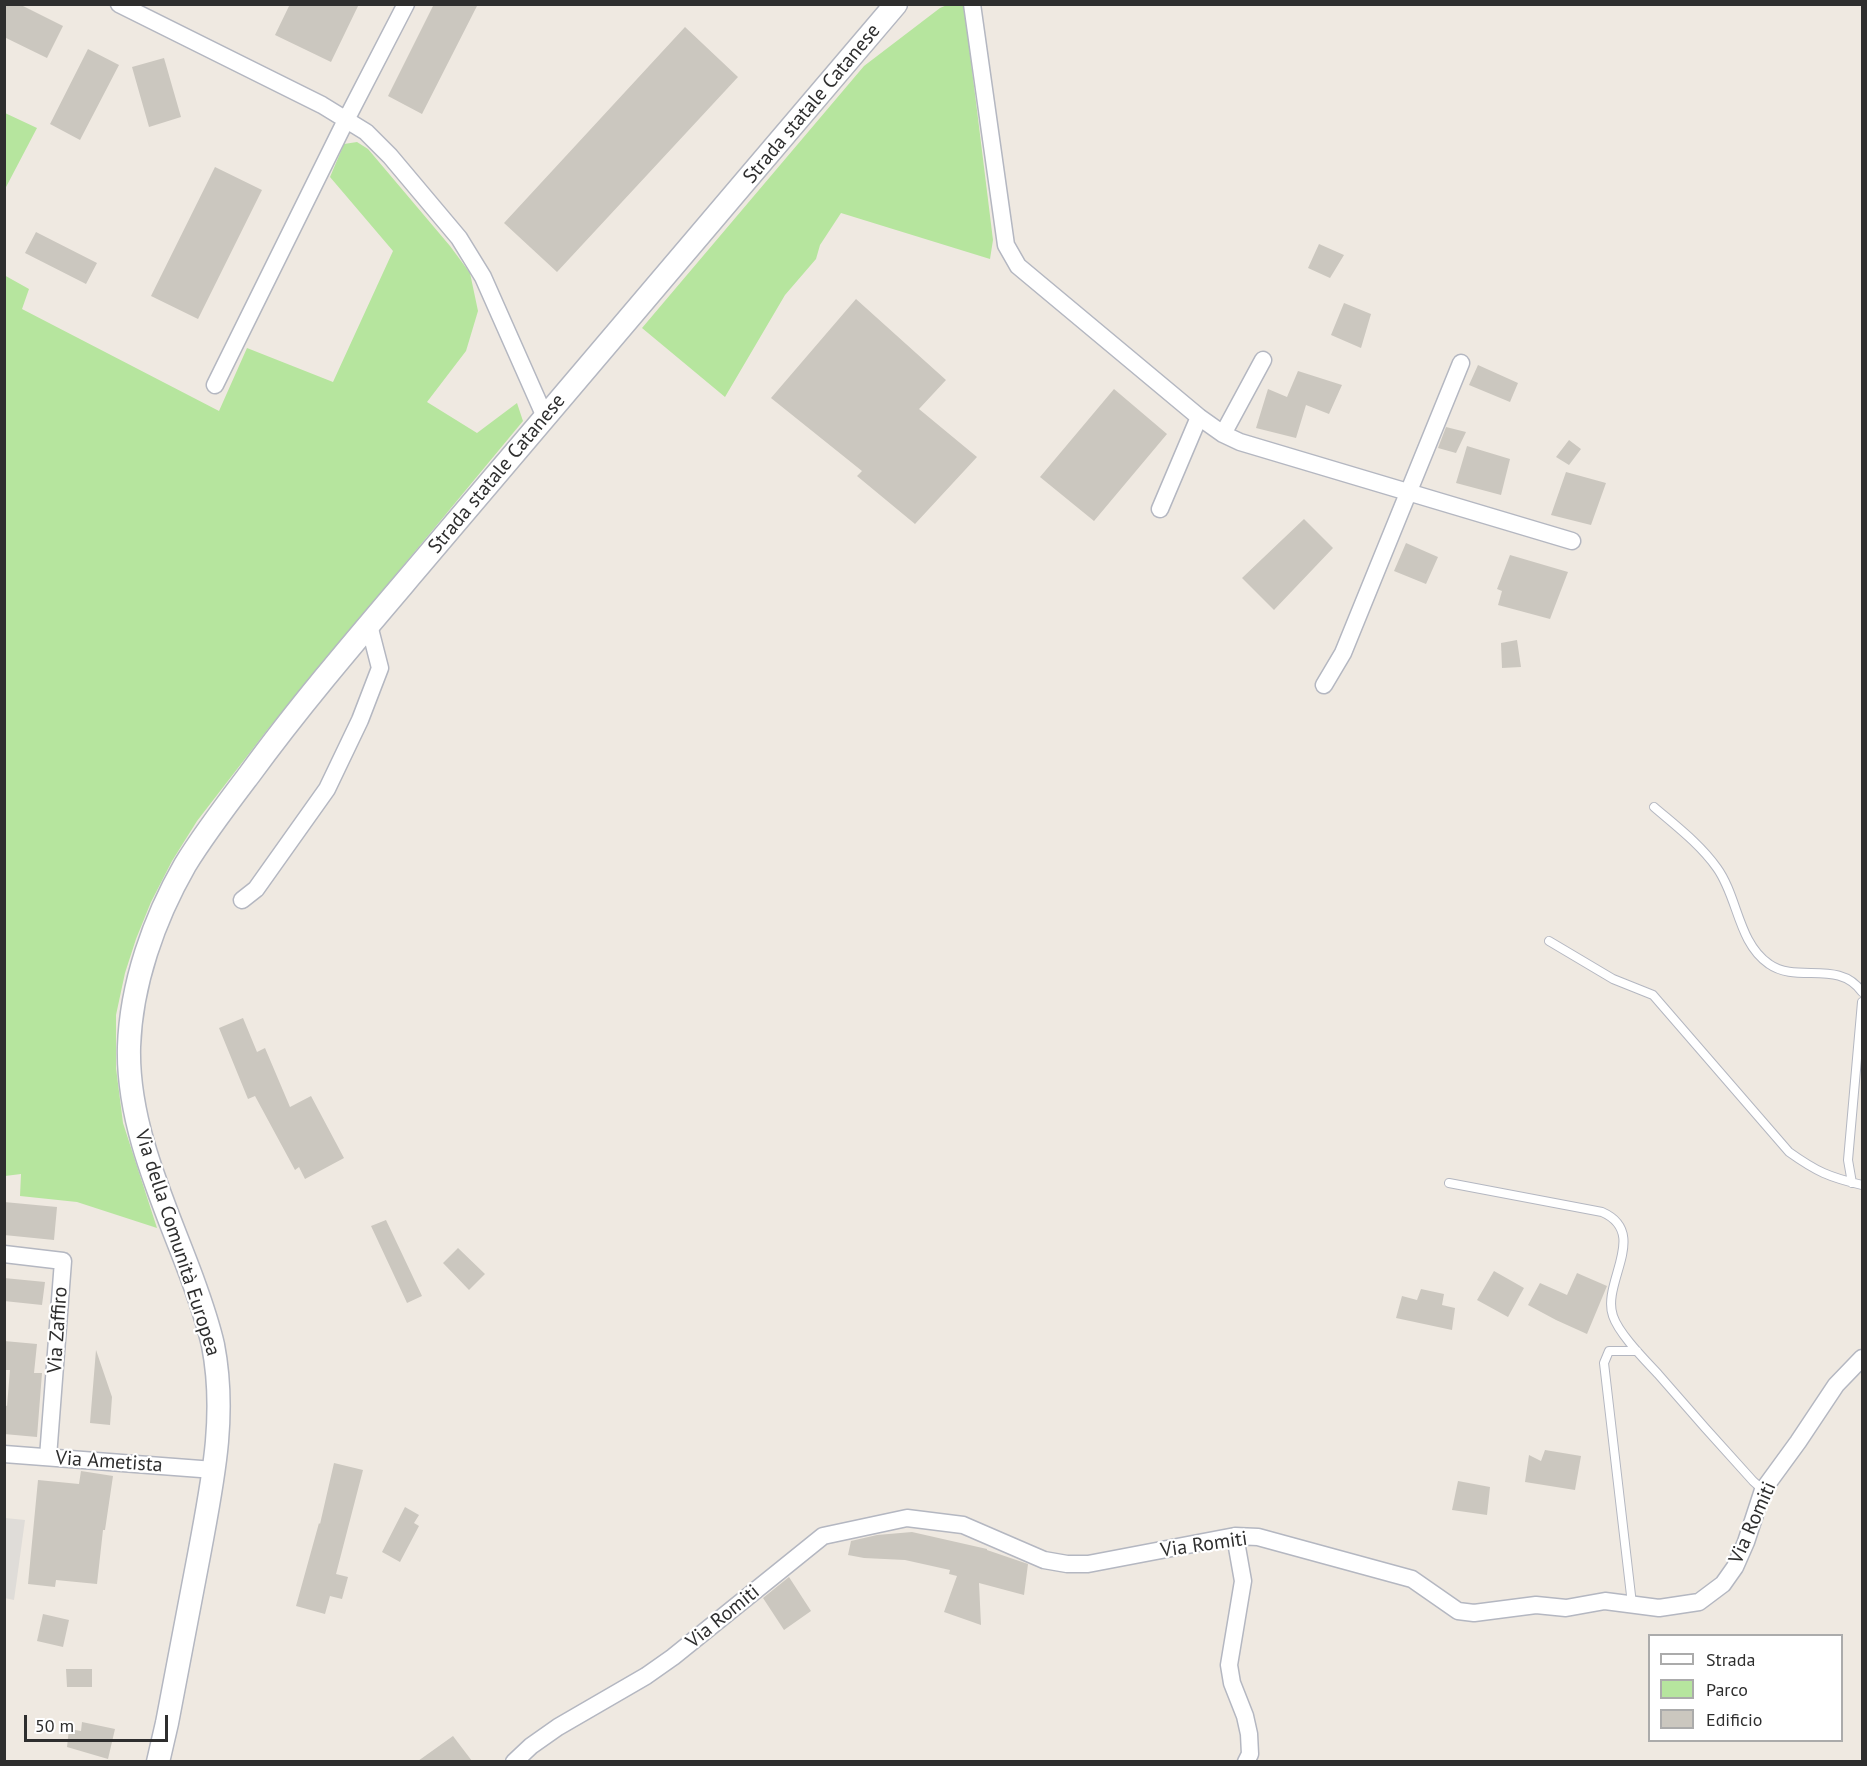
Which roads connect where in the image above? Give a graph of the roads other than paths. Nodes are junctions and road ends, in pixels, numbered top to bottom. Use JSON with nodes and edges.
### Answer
{"nodes":[{"id":1,"x":119,"y":4,"type":"edge"},
{"id":2,"x":406,"y":4,"type":"edge"},
{"id":3,"x":896,"y":4,"type":"edge"},
{"id":4,"x":972,"y":4,"type":"edge"},
{"id":5,"x":346,"y":120,"type":"junction"},
{"id":6,"x":1263,"y":360,"type":"dead end"},
{"id":7,"x":1461,"y":363,"type":"dead end"},
{"id":8,"x":215,"y":385,"type":"dead end"},
{"id":9,"x":544,"y":417,"type":"junction"},
{"id":10,"x":1199,"y":417,"type":"junction"},
{"id":11,"x":1223,"y":435,"type":"junction"},
{"id":12,"x":1407,"y":493,"type":"junction"},
{"id":13,"x":1160,"y":509,"type":"dead end"},
{"id":14,"x":1572,"y":541,"type":"dead end"},
{"id":15,"x":369,"y":625,"type":"junction"},
{"id":16,"x":1324,"y":686,"type":"dead end"},
{"id":17,"x":1654,"y":807,"type":"dead end"},
{"id":18,"x":242,"y":900,"type":"dead end"},
{"id":19,"x":1549,"y":941,"type":"dead end"},
{"id":20,"x":141,"y":972,"type":"joint"},
{"id":21,"x":1863,"y":992,"type":"edge"},
{"id":22,"x":1863,"y":1002,"type":"edge"},
{"id":23,"x":1449,"y":1183,"type":"dead end"},
{"id":24,"x":1852,"y":1183,"type":"junction"},
{"id":25,"x":1863,"y":1185,"type":"edge"},
{"id":26,"x":4,"y":1254,"type":"edge"},
{"id":27,"x":1636,"y":1351,"type":"junction"},
{"id":28,"x":1863,"y":1358,"type":"edge"},
{"id":29,"x":4,"y":1454,"type":"edge"},
{"id":30,"x":48,"y":1457,"type":"junction"},
{"id":31,"x":214,"y":1470,"type":"junction"},
{"id":32,"x":1763,"y":1490,"type":"junction"},
{"id":33,"x":1235,"y":1536,"type":"junction"},
{"id":34,"x":1632,"y":1604,"type":"junction"},
{"id":35,"x":158,"y":1761,"type":"edge"},
{"id":36,"x":514,"y":1761,"type":"edge"},
{"id":37,"x":1246,"y":1761,"type":"edge"}],
"edges":[{"from":1,"to":5,"type":"street"},
{"from":2,"to":5,"type":"street"},
{"from":3,"to":9,"type":"main road","name":"Strada statale Catanese"},
{"from":4,"to":10,"type":"street"},
{"from":5,"to":8,"type":"street"},
{"from":5,"to":9,"type":"street"},
{"from":6,"to":11,"type":"street"},
{"from":7,"to":12,"type":"street"},
{"from":9,"to":15,"type":"main road","name":"Strada statale Catanese"},
{"from":10,"to":11,"type":"street"},
{"from":10,"to":13,"type":"street"},
{"from":11,"to":12,"type":"street"},
{"from":12,"to":14,"type":"street"},
{"from":12,"to":16,"type":"street"},
{"from":15,"to":18,"type":"street"},
{"from":15,"to":20,"type":"main road","name":"Strada statale Catanese"},
{"from":17,"to":21,"type":"lane"},
{"from":19,"to":24,"type":"lane"},
{"from":20,"to":31,"type":"main road","name":"Via della Comunità Europea"},
{"from":22,"to":24,"type":"lane"},
{"from":23,"to":27,"type":"lane"},
{"from":24,"to":25,"type":"lane"},
{"from":26,"to":30,"type":"street","name":"Via Zaffiro"},
{"from":27,"to":32,"type":"lane"},
{"from":27,"to":34,"type":"lane"},
{"from":28,"to":32,"type":"street","name":"Via Romiti"},
{"from":29,"to":30,"type":"street","name":"Via Ametista"},
{"from":30,"to":31,"type":"street","name":"Via Ametista"},
{"from":31,"to":35,"type":"main road","name":"Via della Comunità Europea"},
{"from":32,"to":34,"type":"street","name":"Via Romiti"},
{"from":33,"to":34,"type":"street","name":"Via Romiti"},
{"from":33,"to":36,"type":"street","name":"Via Romiti"},
{"from":33,"to":37,"type":"street"}]}
